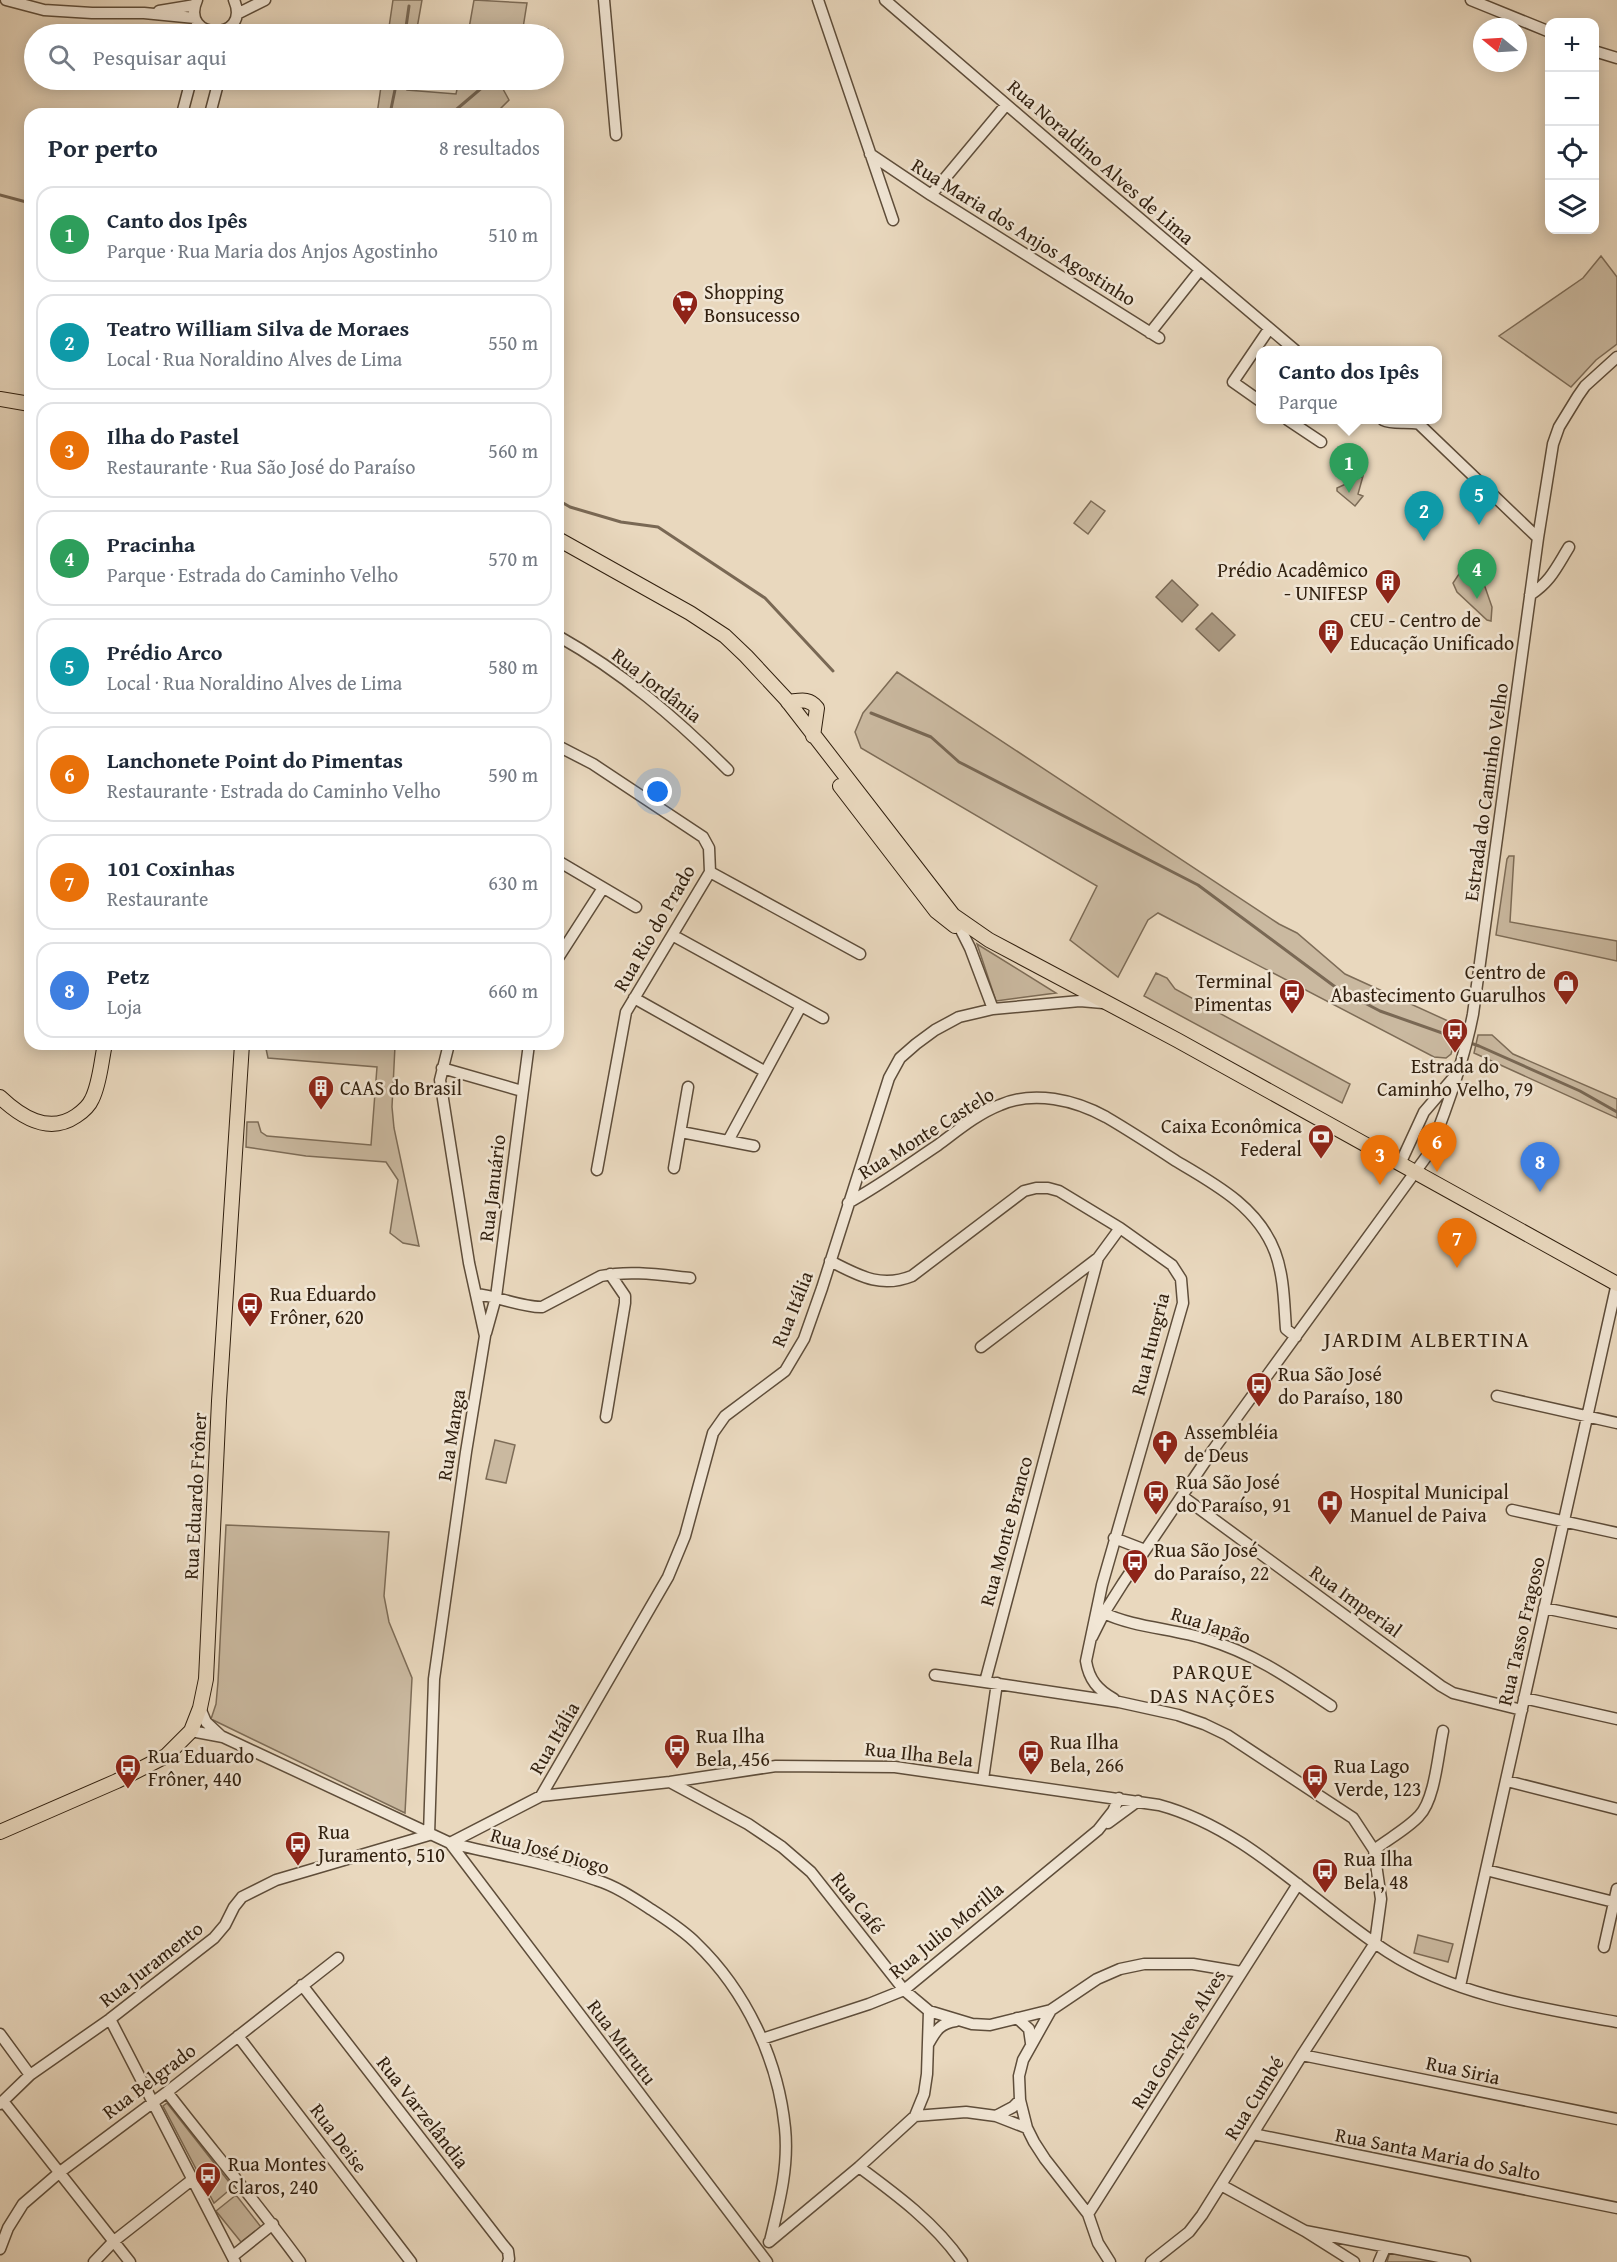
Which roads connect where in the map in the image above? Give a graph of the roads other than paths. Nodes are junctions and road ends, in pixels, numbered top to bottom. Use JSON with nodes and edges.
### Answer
{"nodes":[{"id":1,"x":6,"y":0,"type":"edge"},
{"id":2,"x":234,"y":0,"type":"edge"},
{"id":3,"x":265,"y":0,"type":"edge"},
{"id":4,"x":604,"y":0,"type":"edge"},
{"id":5,"x":818,"y":0,"type":"edge"},
{"id":6,"x":885,"y":0,"type":"edge"},
{"id":7,"x":1471,"y":0,"type":"edge"},
{"id":8,"x":196,"y":2,"type":"edge"},
{"id":9,"x":144,"y":13,"type":"junction"},
{"id":10,"x":237,"y":14,"type":"junction"},
{"id":11,"x":195,"y":18,"type":"junction"},
{"id":12,"x":198,"y":24,"type":"edge"},
{"id":13,"x":233,"y":24,"type":"edge"},
{"id":14,"x":1545,"y":30,"type":"edge"},
{"id":15,"x":1599,"y":53,"type":"edge"},
{"id":16,"x":1617,"y":58,"type":"edge"},
{"id":17,"x":188,"y":90,"type":"edge"},
{"id":18,"x":216,"y":90,"type":"edge"},
{"id":19,"x":1006,"y":105,"type":"junction"},
{"id":20,"x":184,"y":108,"type":"edge"},
{"id":21,"x":212,"y":108,"type":"edge"},
{"id":22,"x":616,"y":135,"type":"dead end"},
{"id":23,"x":870,"y":154,"type":"junction"},
{"id":24,"x":931,"y":195,"type":"junction"},
{"id":25,"x":893,"y":220,"type":"dead end"},
{"id":26,"x":1200,"y":270,"type":"junction"},
{"id":27,"x":1269,"y":328,"type":"junction"},
{"id":28,"x":1257,"y":346,"type":"edge"},
{"id":29,"x":1290,"y":346,"type":"edge"},
{"id":30,"x":1256,"y":348,"type":"edge"},
{"id":31,"x":1617,"y":357,"type":"edge"},
{"id":32,"x":0,"y":392,"type":"edge"},
{"id":33,"x":24,"y":395,"type":"edge"},
{"id":34,"x":1256,"y":398,"type":"edge"},
{"id":35,"x":0,"y":399,"type":"edge"},
{"id":36,"x":24,"y":403,"type":"edge"},
{"id":37,"x":1294,"y":424,"type":"edge"},
{"id":38,"x":1419,"y":424,"type":"edge"},
{"id":39,"x":1321,"y":442,"type":"dead end"},
{"id":40,"x":1538,"y":538,"type":"junction"},
{"id":41,"x":564,"y":542,"type":"edge"},
{"id":42,"x":1569,"y":548,"type":"dead end"},
{"id":43,"x":564,"y":552,"type":"edge"},
{"id":44,"x":1530,"y":595,"type":"junction"},
{"id":45,"x":564,"y":640,"type":"edge"},
{"id":46,"x":788,"y":702,"type":"junction"},
{"id":47,"x":813,"y":736,"type":"junction"},
{"id":48,"x":564,"y":749,"type":"edge"},
{"id":49,"x":728,"y":770,"type":"dead end"},
{"id":50,"x":564,"y":865,"type":"edge"},
{"id":51,"x":710,"y":872,"type":"junction"},
{"id":52,"x":603,"y":888,"type":"junction"},
{"id":53,"x":636,"y":907,"type":"dead end"},
{"id":54,"x":953,"y":915,"type":"junction"},
{"id":55,"x":961,"y":931,"type":"junction"},
{"id":56,"x":674,"y":936,"type":"junction"},
{"id":57,"x":564,"y":948,"type":"edge"},
{"id":58,"x":860,"y":954,"type":"dead end"},
{"id":59,"x":634,"y":998,"type":"junction"},
{"id":60,"x":1109,"y":1004,"type":"junction"},
{"id":61,"x":801,"y":1006,"type":"junction"},
{"id":62,"x":993,"y":1009,"type":"junction"},
{"id":63,"x":823,"y":1018,"type":"dead end"},
{"id":64,"x":104,"y":1050,"type":"edge"},
{"id":65,"x":242,"y":1050,"type":"edge"},
{"id":66,"x":447,"y":1050,"type":"edge"},
{"id":67,"x":528,"y":1050,"type":"edge"},
{"id":68,"x":442,"y":1068,"type":"junction"},
{"id":69,"x":764,"y":1071,"type":"junction"},
{"id":70,"x":1456,"y":1074,"type":"junction"},
{"id":71,"x":688,"y":1087,"type":"dead end"},
{"id":72,"x":522,"y":1091,"type":"junction"},
{"id":73,"x":0,"y":1098,"type":"edge"},
{"id":74,"x":681,"y":1132,"type":"junction"},
{"id":75,"x":728,"y":1140,"type":"junction"},
{"id":76,"x":754,"y":1146,"type":"dead end"},
{"id":77,"x":1400,"y":1164,"type":"junction"},
{"id":78,"x":674,"y":1168,"type":"dead end"},
{"id":79,"x":597,"y":1170,"type":"dead end"},
{"id":80,"x":1416,"y":1173,"type":"junction"},
{"id":81,"x":848,"y":1203,"type":"junction"},
{"id":82,"x":1120,"y":1228,"type":"junction"},
{"id":83,"x":1098,"y":1258,"type":"junction"},
{"id":84,"x":830,"y":1261,"type":"junction"},
{"id":85,"x":610,"y":1274,"type":"junction"},
{"id":86,"x":690,"y":1278,"type":"dead end"},
{"id":87,"x":1617,"y":1283,"type":"edge"},
{"id":88,"x":476,"y":1294,"type":"junction"},
{"id":89,"x":496,"y":1297,"type":"junction"},
{"id":90,"x":485,"y":1336,"type":"junction"},
{"id":91,"x":1296,"y":1337,"type":"junction"},
{"id":92,"x":981,"y":1347,"type":"dead end"},
{"id":93,"x":1497,"y":1396,"type":"dead end"},
{"id":94,"x":1588,"y":1416,"type":"junction"},
{"id":95,"x":606,"y":1417,"type":"dead end"},
{"id":96,"x":1617,"y":1423,"type":"edge"},
{"id":97,"x":1182,"y":1496,"type":"junction"},
{"id":98,"x":1512,"y":1510,"type":"dead end"},
{"id":99,"x":1564,"y":1520,"type":"junction"},
{"id":100,"x":1617,"y":1533,"type":"edge"},
{"id":101,"x":1114,"y":1538,"type":"junction"},
{"id":102,"x":1145,"y":1550,"type":"junction"},
{"id":103,"x":1544,"y":1608,"type":"junction"},
{"id":104,"x":1104,"y":1612,"type":"junction"},
{"id":105,"x":1617,"y":1623,"type":"edge"},
{"id":106,"x":1092,"y":1637,"type":"junction"},
{"id":107,"x":935,"y":1675,"type":"dead end"},
{"id":108,"x":985,"y":1682,"type":"junction"},
{"id":109,"x":997,"y":1683,"type":"junction"},
{"id":110,"x":1524,"y":1698,"type":"junction"},
{"id":111,"x":1119,"y":1702,"type":"junction"},
{"id":112,"x":1331,"y":1706,"type":"dead end"},
{"id":113,"x":200,"y":1708,"type":"junction"},
{"id":114,"x":1522,"y":1710,"type":"junction"},
{"id":115,"x":1617,"y":1719,"type":"edge"},
{"id":116,"x":191,"y":1731,"type":"junction"},
{"id":117,"x":1443,"y":1731,"type":"dead end"},
{"id":118,"x":223,"y":1737,"type":"junction"},
{"id":119,"x":694,"y":1778,"type":"junction"},
{"id":120,"x":983,"y":1779,"type":"junction"},
{"id":121,"x":1507,"y":1781,"type":"junction"},
{"id":122,"x":670,"y":1782,"type":"junction"},
{"id":123,"x":541,"y":1796,"type":"junction"},
{"id":124,"x":1119,"y":1798,"type":"junction"},
{"id":125,"x":1138,"y":1801,"type":"junction"},
{"id":126,"x":710,"y":1804,"type":"junction"},
{"id":127,"x":1617,"y":1809,"type":"edge"},
{"id":128,"x":1098,"y":1830,"type":"junction"},
{"id":129,"x":0,"y":1832,"type":"edge"},
{"id":130,"x":429,"y":1835,"type":"junction"},
{"id":131,"x":450,"y":1843,"type":"junction"},
{"id":132,"x":1374,"y":1850,"type":"junction"},
{"id":133,"x":1486,"y":1870,"type":"junction"},
{"id":134,"x":1298,"y":1884,"type":"junction"},
{"id":135,"x":1617,"y":1889,"type":"edge"},
{"id":136,"x":1614,"y":1902,"type":"junction"},
{"id":137,"x":1375,"y":1943,"type":"junction"},
{"id":138,"x":1604,"y":1947,"type":"dead end"},
{"id":139,"x":338,"y":1958,"type":"dead end"},
{"id":140,"x":1241,"y":1972,"type":"junction"},
{"id":141,"x":302,"y":1985,"type":"junction"},
{"id":142,"x":1460,"y":1986,"type":"junction"},
{"id":143,"x":904,"y":1990,"type":"junction"},
{"id":144,"x":1051,"y":2010,"type":"junction"},
{"id":145,"x":929,"y":2011,"type":"junction"},
{"id":146,"x":1017,"y":2018,"type":"junction"},
{"id":147,"x":110,"y":2019,"type":"junction"},
{"id":148,"x":960,"y":2020,"type":"junction"},
{"id":149,"x":1617,"y":2022,"type":"edge"},
{"id":150,"x":0,"y":2034,"type":"edge"},
{"id":151,"x":238,"y":2036,"type":"junction"},
{"id":152,"x":762,"y":2039,"type":"junction"},
{"id":153,"x":1031,"y":2044,"type":"junction"},
{"id":154,"x":928,"y":2046,"type":"junction"},
{"id":155,"x":1302,"y":2055,"type":"junction"},
{"id":156,"x":30,"y":2075,"type":"junction"},
{"id":157,"x":167,"y":2092,"type":"junction"},
{"id":158,"x":924,"y":2094,"type":"junction"},
{"id":159,"x":1020,"y":2100,"type":"junction"},
{"id":160,"x":154,"y":2101,"type":"junction"},
{"id":161,"x":2,"y":2102,"type":"edge"},
{"id":162,"x":940,"y":2113,"type":"junction"},
{"id":163,"x":915,"y":2116,"type":"junction"},
{"id":164,"x":996,"y":2116,"type":"junction"},
{"id":165,"x":1617,"y":2119,"type":"edge"},
{"id":166,"x":1027,"y":2127,"type":"junction"},
{"id":167,"x":1253,"y":2134,"type":"junction"},
{"id":168,"x":859,"y":2167,"type":"junction"},
{"id":169,"x":60,"y":2172,"type":"junction"},
{"id":170,"x":193,"y":2179,"type":"junction"},
{"id":171,"x":1221,"y":2185,"type":"junction"},
{"id":172,"x":1617,"y":2208,"type":"edge"},
{"id":173,"x":1089,"y":2214,"type":"junction"},
{"id":174,"x":273,"y":2224,"type":"junction"},
{"id":175,"x":1305,"y":2231,"type":"junction"},
{"id":176,"x":114,"y":2241,"type":"junction"},
{"id":177,"x":770,"y":2241,"type":"junction"},
{"id":178,"x":1385,"y":2248,"type":"junction"},
{"id":179,"x":0,"y":2249,"type":"edge"},
{"id":180,"x":759,"y":2250,"type":"junction"},
{"id":181,"x":234,"y":2259,"type":"edge"},
{"id":182,"x":94,"y":2262,"type":"edge"},
{"id":183,"x":130,"y":2262,"type":"edge"},
{"id":184,"x":300,"y":2262,"type":"edge"},
{"id":185,"x":411,"y":2262,"type":"edge"},
{"id":186,"x":508,"y":2262,"type":"edge"},
{"id":187,"x":767,"y":2262,"type":"edge"},
{"id":188,"x":962,"y":2262,"type":"edge"},
{"id":189,"x":1110,"y":2262,"type":"edge"},
{"id":190,"x":1151,"y":2262,"type":"edge"},
{"id":191,"x":1354,"y":2262,"type":"edge"},
{"id":192,"x":1379,"y":2262,"type":"edge"},
{"id":193,"x":1465,"y":2262,"type":"edge"}],
"edges":[{"from":1,"to":9,"type":"street"},
{"from":2,"to":10,"type":"street"},
{"from":3,"to":10,"type":"street"},
{"from":4,"to":22,"type":"street"},
{"from":5,"to":23,"type":"street","name":"Rua Maria dos Anjos Agostinho"},
{"from":6,"to":19,"type":"street","name":"Rua Noraldino Alves de Lima"},
{"from":7,"to":14,"type":"street"},
{"from":8,"to":9,"type":"street"},
{"from":8,"to":11,"type":"street"},
{"from":9,"to":11,"type":"street"},
{"from":10,"to":13,"type":"street"},
{"from":11,"to":12,"type":"street"},
{"from":15,"to":16,"type":"street"},
{"from":17,"to":20,"type":"street"},
{"from":18,"to":21,"type":"street"},
{"from":19,"to":24,"type":"street"},
{"from":19,"to":26,"type":"street","name":"Rua Noraldino Alves de Lima"},
{"from":23,"to":24,"type":"street","name":"Rua Maria dos Anjos Agostinho"},
{"from":23,"to":25,"type":"street","name":"Rua Maria dos Anjos Agostinho"},
{"from":24,"to":26,"type":"street","name":"Rua Maria dos Anjos Agostinho"},
{"from":26,"to":27,"type":"street","name":"Rua Noraldino Alves de Lima"},
{"from":27,"to":28,"type":"street"},
{"from":27,"to":29,"type":"street","name":"Rua Noraldino Alves de Lima"},
{"from":30,"to":34,"type":"street"},
{"from":31,"to":40,"type":"street","name":"Estrada do Caminho Velho"},
{"from":32,"to":33,"type":"main road"},
{"from":35,"to":36,"type":"main road"},
{"from":37,"to":39,"type":"street"},
{"from":38,"to":40,"type":"street"},
{"from":40,"to":44,"type":"street","name":"Estrada do Caminho Velho"},
{"from":41,"to":46,"type":"main road"},
{"from":42,"to":44,"type":"street"},
{"from":43,"to":55,"type":"main road"},
{"from":44,"to":70,"type":"street","name":"Estrada do Caminho Velho"},
{"from":45,"to":49,"type":"street","name":"Rua Jordânia"},
{"from":46,"to":47,"type":"main road"},
{"from":46,"to":47,"type":"main road"},
{"from":47,"to":54,"type":"main road"},
{"from":48,"to":51,"type":"street","name":"Rua Rio do Prado"},
{"from":50,"to":52,"type":"street"},
{"from":51,"to":56,"type":"street","name":"Rua Rio do Prado"},
{"from":51,"to":58,"type":"street"},
{"from":52,"to":53,"type":"street"},
{"from":52,"to":57,"type":"street"},
{"from":54,"to":55,"type":"street"},
{"from":54,"to":60,"type":"main road"},
{"from":55,"to":60,"type":"main road"},
{"from":55,"to":62,"type":"street"},
{"from":56,"to":59,"type":"street","name":"Rua Rio do Prado"},
{"from":56,"to":61,"type":"street"},
{"from":59,"to":69,"type":"street"},
{"from":59,"to":79,"type":"street","name":"Rua Rio do Prado"},
{"from":60,"to":62,"type":"street","name":"Rua Itália"},
{"from":60,"to":77,"type":"main road"},
{"from":61,"to":63,"type":"street"},
{"from":61,"to":69,"type":"street"},
{"from":62,"to":81,"type":"street","name":"Rua Itália"},
{"from":64,"to":73,"type":"main road"},
{"from":65,"to":113,"type":"main road","name":"Rua Eduardo Frôner"},
{"from":66,"to":68,"type":"street","name":"Rua Manga"},
{"from":67,"to":72,"type":"street","name":"Rua Januário"},
{"from":68,"to":72,"type":"street"},
{"from":68,"to":88,"type":"street","name":"Rua Manga"},
{"from":69,"to":75,"type":"street"},
{"from":70,"to":77,"type":"street","name":"Estrada do Caminho Velho"},
{"from":70,"to":80,"type":"street","name":"Estrada do Caminho Velho"},
{"from":71,"to":74,"type":"street"},
{"from":72,"to":89,"type":"street","name":"Rua Januário"},
{"from":74,"to":75,"type":"street"},
{"from":74,"to":78,"type":"street"},
{"from":75,"to":76,"type":"street"},
{"from":77,"to":80,"type":"main road"},
{"from":80,"to":87,"type":"main road"},
{"from":80,"to":91,"type":"street","name":"Estrada do Caminho Velho"},
{"from":81,"to":84,"type":"street","name":"Rua Itália"},
{"from":81,"to":91,"type":"street","name":"Rua Monte Castelo"},
{"from":82,"to":83,"type":"street"},
{"from":82,"to":84,"type":"street","name":"Rua Hungria"},
{"from":82,"to":101,"type":"street","name":"Rua Hungria"},
{"from":83,"to":92,"type":"street"},
{"from":83,"to":108,"type":"street","name":"Rua Monte Branco"},
{"from":84,"to":123,"type":"street","name":"Rua Itália"},
{"from":85,"to":86,"type":"street"},
{"from":85,"to":89,"type":"street"},
{"from":85,"to":95,"type":"street"},
{"from":87,"to":94,"type":"street","name":"Rua Tasso Fragoso"},
{"from":88,"to":89,"type":"street"},
{"from":88,"to":90,"type":"street","name":"Rua Manga"},
{"from":89,"to":90,"type":"street","name":"Rua Januário"},
{"from":90,"to":130,"type":"street","name":"Rua Manga"},
{"from":91,"to":97,"type":"street","name":"Estrada do Caminho Velho"},
{"from":93,"to":94,"type":"street"},
{"from":94,"to":96,"type":"street"},
{"from":94,"to":99,"type":"street","name":"Rua Tasso Fragoso"},
{"from":97,"to":102,"type":"street","name":"Estrada do Caminho Velho"},
{"from":97,"to":114,"type":"street","name":"Rua Imperial"},
{"from":98,"to":99,"type":"street"},
{"from":99,"to":100,"type":"street"},
{"from":99,"to":103,"type":"street","name":"Rua Tasso Fragoso"},
{"from":101,"to":102,"type":"street"},
{"from":101,"to":106,"type":"street","name":"Rua Hungria"},
{"from":102,"to":104,"type":"street","name":"Estrada do Caminho Velho"},
{"from":103,"to":105,"type":"street"},
{"from":103,"to":110,"type":"street","name":"Rua Tasso Fragoso"},
{"from":104,"to":106,"type":"street","name":"Estrada do Caminho Velho"},
{"from":104,"to":112,"type":"street","name":"Rua Japão"},
{"from":106,"to":111,"type":"street","name":"Rua Hungria"},
{"from":107,"to":108,"type":"street"},
{"from":108,"to":109,"type":"street"},
{"from":109,"to":111,"type":"street"},
{"from":109,"to":120,"type":"street"},
{"from":110,"to":114,"type":"street","name":"Rua Tasso Fragoso"},
{"from":110,"to":115,"type":"street"},
{"from":111,"to":132,"type":"street"},
{"from":113,"to":116,"type":"main road","name":"Rua Eduardo Frôner"},
{"from":113,"to":118,"type":"street"},
{"from":114,"to":121,"type":"street","name":"Rua Tasso Fragoso"},
{"from":116,"to":118,"type":"street"},
{"from":116,"to":129,"type":"main road","name":"Rua Eduardo Frôner"},
{"from":117,"to":132,"type":"street"},
{"from":118,"to":130,"type":"street"},
{"from":119,"to":120,"type":"street","name":"Rua Ilha Bela"},
{"from":119,"to":122,"type":"street","name":"Rua Ilha Bela"},
{"from":119,"to":126,"type":"street"},
{"from":120,"to":124,"type":"street","name":"Rua Ilha Bela"},
{"from":121,"to":127,"type":"street"},
{"from":121,"to":133,"type":"street","name":"Rua Tasso Fragoso"},
{"from":122,"to":123,"type":"street","name":"Rua Ilha Bela"},
{"from":122,"to":126,"type":"street","name":"Rua Café"},
{"from":123,"to":131,"type":"street","name":"Rua Ilha Bela"},
{"from":124,"to":125,"type":"street","name":"Rua Ilha Bela"},
{"from":124,"to":128,"type":"street","name":"Rua Julio Morilla"},
{"from":125,"to":128,"type":"street"},
{"from":125,"to":134,"type":"street","name":"Rua Ilha Bela"},
{"from":126,"to":143,"type":"street","name":"Rua Café"},
{"from":128,"to":143,"type":"street","name":"Rua Julio Morilla"},
{"from":130,"to":131,"type":"street"},
{"from":130,"to":147,"type":"street","name":"Rua Juramento"},
{"from":131,"to":152,"type":"street","name":"Rua José Diogo"},
{"from":131,"to":180,"type":"street","name":"Rua Murutu"},
{"from":132,"to":137,"type":"street"},
{"from":133,"to":136,"type":"street"},
{"from":133,"to":142,"type":"street","name":"Rua Tasso Fragoso"},
{"from":134,"to":137,"type":"street","name":"Rua Ilha Bela"},
{"from":134,"to":140,"type":"street","name":"Rua Gonçlves Alves"},
{"from":135,"to":136,"type":"street"},
{"from":136,"to":138,"type":"street"},
{"from":137,"to":142,"type":"street","name":"Rua Ilha Bela"},
{"from":137,"to":155,"type":"street","name":"Rua Cumbé"},
{"from":139,"to":141,"type":"street","name":"Rua Belgrado"},
{"from":140,"to":144,"type":"street"},
{"from":140,"to":173,"type":"street","name":"Rua Gonçlves Alves"},
{"from":141,"to":151,"type":"street","name":"Rua Belgrado"},
{"from":141,"to":186,"type":"street","name":"Rua Varzelândia"},
{"from":142,"to":149,"type":"street","name":"Rua Ilha Bela"},
{"from":143,"to":145,"type":"street","name":"Rua Café"},
{"from":143,"to":152,"type":"street","name":"Rua Julio Morilla"},
{"from":144,"to":146,"type":"street"},
{"from":144,"to":153,"type":"street"},
{"from":145,"to":148,"type":"street"},
{"from":145,"to":154,"type":"street"},
{"from":146,"to":148,"type":"street"},
{"from":146,"to":153,"type":"street"},
{"from":147,"to":156,"type":"street","name":"Rua Juramento"},
{"from":147,"to":160,"type":"street"},
{"from":148,"to":154,"type":"street"},
{"from":150,"to":156,"type":"street"},
{"from":151,"to":157,"type":"street","name":"Rua Belgrado"},
{"from":151,"to":185,"type":"street","name":"Rua Deise"},
{"from":152,"to":177,"type":"street","name":"Rua José Diogo"},
{"from":153,"to":159,"type":"street"},
{"from":154,"to":158,"type":"street"},
{"from":155,"to":165,"type":"street","name":"Rua Siria"},
{"from":155,"to":167,"type":"street","name":"Rua Cumbé"},
{"from":156,"to":161,"type":"street","name":"Rua Juramento"},
{"from":157,"to":160,"type":"street","name":"Rua Belgrado"},
{"from":157,"to":174,"type":"street"},
{"from":158,"to":162,"type":"street"},
{"from":158,"to":163,"type":"street"},
{"from":159,"to":164,"type":"street"},
{"from":159,"to":166,"type":"street"},
{"from":160,"to":169,"type":"street","name":"Rua Belgrado"},
{"from":160,"to":170,"type":"street"},
{"from":161,"to":169,"type":"street"},
{"from":162,"to":163,"type":"street"},
{"from":162,"to":164,"type":"street"},
{"from":163,"to":168,"type":"street"},
{"from":164,"to":166,"type":"street"},
{"from":166,"to":173,"type":"street"},
{"from":167,"to":171,"type":"street","name":"Rua Cumbé"},
{"from":167,"to":172,"type":"street","name":"Rua Santa Maria do Salto"},
{"from":168,"to":177,"type":"street"},
{"from":168,"to":188,"type":"street"},
{"from":169,"to":176,"type":"street"},
{"from":169,"to":179,"type":"street","name":"Rua Belgrado"},
{"from":170,"to":176,"type":"street"},
{"from":170,"to":181,"type":"street"},
{"from":171,"to":175,"type":"street"},
{"from":171,"to":190,"type":"street","name":"Rua Cumbé"},
{"from":173,"to":189,"type":"street"},
{"from":174,"to":181,"type":"street"},
{"from":174,"to":184,"type":"street"},
{"from":175,"to":178,"type":"street"},
{"from":175,"to":191,"type":"street"},
{"from":176,"to":182,"type":"street"},
{"from":176,"to":183,"type":"street"},
{"from":177,"to":180,"type":"street"},
{"from":178,"to":192,"type":"street"},
{"from":178,"to":193,"type":"street"},
{"from":180,"to":187,"type":"street","name":"Rua Murutu"}]}
